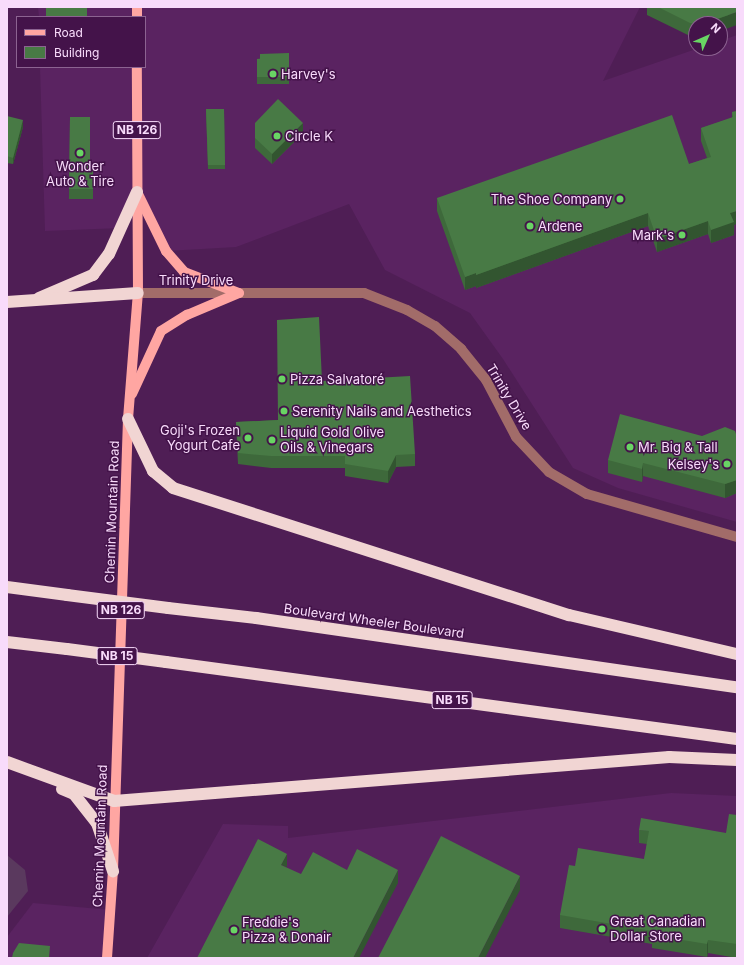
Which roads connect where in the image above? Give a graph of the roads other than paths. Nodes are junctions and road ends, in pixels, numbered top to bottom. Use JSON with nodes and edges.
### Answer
{"nodes":[{"id":1,"x":137,"y":68,"type":"edge"},
{"id":2,"x":137,"y":192,"type":"junction"},
{"id":3,"x":138,"y":293,"type":"junction"},
{"id":4,"x":239,"y":293,"type":"junction"},
{"id":5,"x":39,"y":298,"type":"junction"},
{"id":6,"x":7,"y":302,"type":"edge"},
{"id":7,"x":129,"y":400,"type":"junction"},
{"id":8,"x":128,"y":419,"type":"junction"},
{"id":9,"x":737,"y":537,"type":"edge"},
{"id":10,"x":7,"y":587,"type":"edge"},
{"id":11,"x":7,"y":642,"type":"edge"},
{"id":12,"x":737,"y":654,"type":"edge"},
{"id":13,"x":737,"y":687,"type":"edge"},
{"id":14,"x":737,"y":739,"type":"edge"},
{"id":15,"x":737,"y":760,"type":"edge"},
{"id":16,"x":7,"y":762,"type":"edge"},
{"id":17,"x":7,"y":768,"type":"edge"},
{"id":18,"x":114,"y":801,"type":"junction"},
{"id":19,"x":113,"y":871,"type":"junction"},
{"id":20,"x":107,"y":958,"type":"edge"}],
"edges":[{"from":1,"to":2,"type":"main road","name":"Chemin Mountain Road","number":"NB 126"},
{"from":2,"to":3,"type":"main road","name":"Chemin Mountain Road","number":"NB 126"},
{"from":2,"to":4,"type":"main road"},
{"from":2,"to":5,"type":"highway"},
{"from":3,"to":4,"type":"street","name":"Trinity Drive"},
{"from":3,"to":5,"type":"highway"},
{"from":3,"to":7,"type":"main road","name":"Chemin Mountain Road","number":"NB 126"},
{"from":4,"to":7,"type":"main road"},
{"from":4,"to":9,"type":"street","name":"Trinity Drive"},
{"from":5,"to":6,"type":"highway"},
{"from":7,"to":8,"type":"main road","name":"Chemin Mountain Road","number":"NB 126"},
{"from":8,"to":12,"type":"highway"},
{"from":8,"to":18,"type":"main road","name":"Chemin Mountain Road","number":"NB 126"},
{"from":10,"to":13,"type":"highway","name":"Boulevard Wheeler Boulevard","bridge":true},
{"from":11,"to":14,"type":"highway","number":"NB 15","bridge":true},
{"from":15,"to":18,"type":"highway"},
{"from":16,"to":18,"type":"highway"},
{"from":17,"to":19,"type":"highway"},
{"from":18,"to":19,"type":"main road","name":"Chemin Mountain Road","number":"NB 126"},
{"from":19,"to":20,"type":"main road","name":"Chemin Mountain Road","number":"NB 126"}]}
